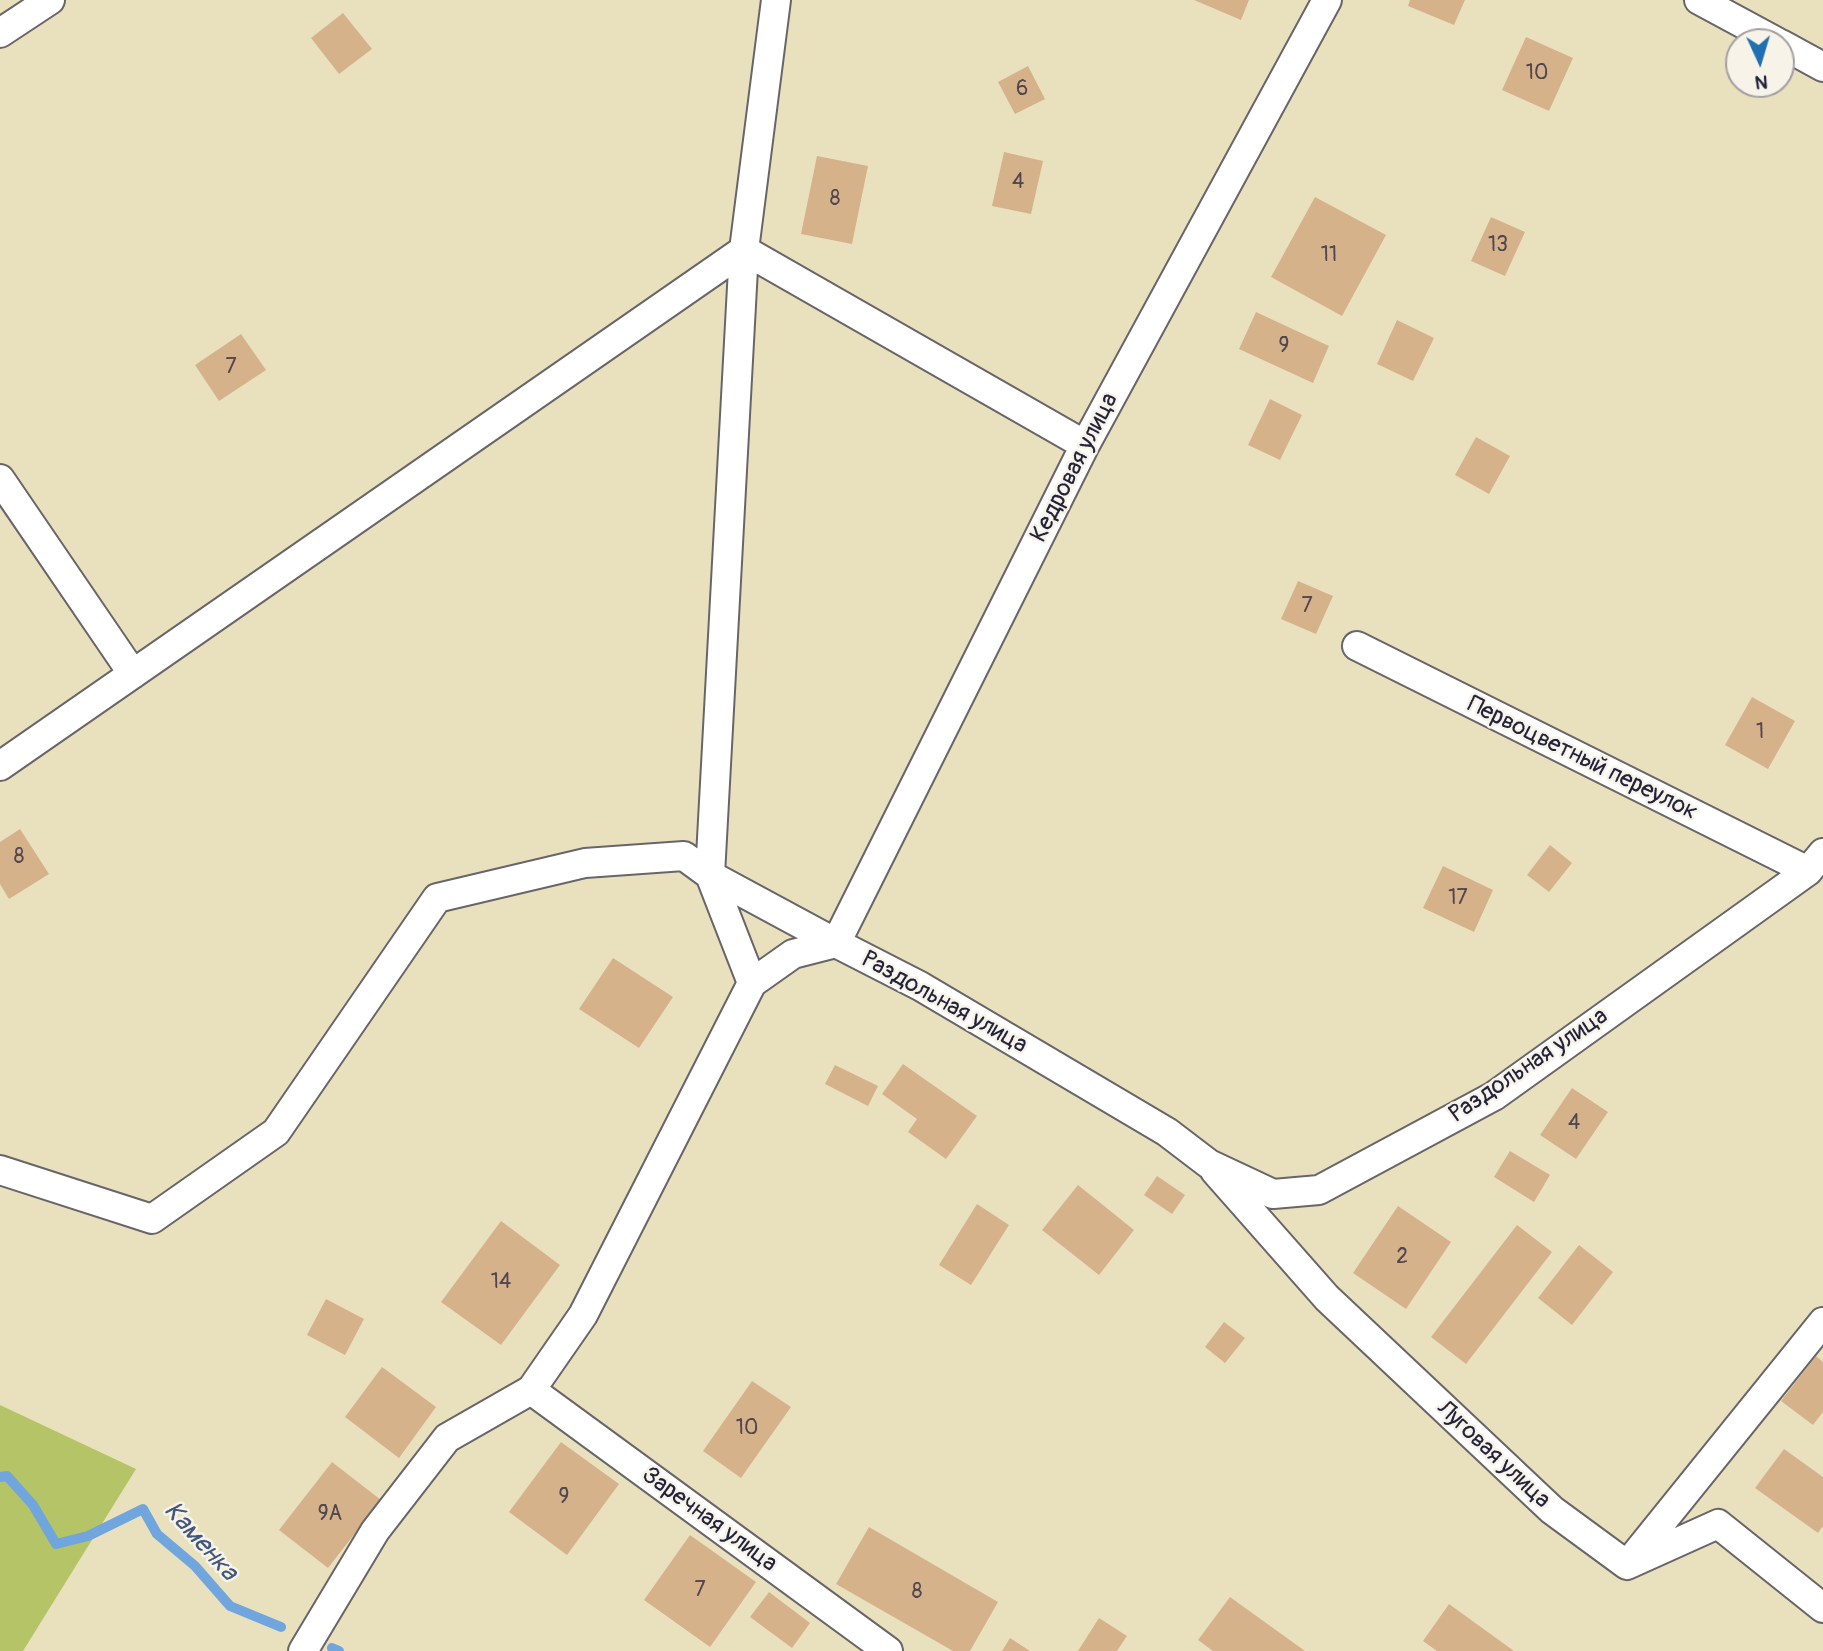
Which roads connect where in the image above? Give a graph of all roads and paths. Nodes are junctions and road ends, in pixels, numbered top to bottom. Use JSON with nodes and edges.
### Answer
{"nodes":[{"id":1,"x":50,"y":0,"type":"edge"},
{"id":2,"x":776,"y":0,"type":"edge"},
{"id":3,"x":1327,"y":0,"type":"edge"},
{"id":4,"x":1699,"y":0,"type":"edge"},
{"id":5,"x":1751,"y":28,"type":"edge"},
{"id":6,"x":0,"y":33,"type":"edge"},
{"id":7,"x":1795,"y":52,"type":"edge"},
{"id":8,"x":1823,"y":67,"type":"edge"},
{"id":9,"x":744,"y":250,"type":"junction"},
{"id":10,"x":1085,"y":445,"type":"junction"},
{"id":11,"x":0,"y":479,"type":"edge"},
{"id":12,"x":1357,"y":646,"type":"dead end"},
{"id":13,"x":133,"y":674,"type":"junction"},
{"id":14,"x":0,"y":766,"type":"edge"},
{"id":15,"x":1815,"y":862,"type":"edge"},
{"id":16,"x":710,"y":875,"type":"junction"},
{"id":17,"x":836,"y":943,"type":"junction"},
{"id":18,"x":752,"y":984,"type":"junction"},
{"id":19,"x":1209,"y":1164,"type":"junction"},
{"id":20,"x":0,"y":1170,"type":"edge"},
{"id":21,"x":1823,"y":1322,"type":"edge"},
{"id":22,"x":531,"y":1390,"type":"junction"},
{"id":23,"x":1627,"y":1564,"type":"junction"},
{"id":24,"x":1823,"y":1608,"type":"edge"},
{"id":25,"x":303,"y":1651,"type":"edge"},
{"id":26,"x":888,"y":1651,"type":"edge"}],
"edges":[{"from":1,"to":6,"type":"street"},
{"from":2,"to":9,"type":"street"},
{"from":3,"to":10,"type":"street","name":"Кедровая улица"},
{"from":4,"to":5,"type":"street"},
{"from":7,"to":8,"type":"street"},
{"from":9,"to":10,"type":"street"},
{"from":9,"to":13,"type":"street"},
{"from":9,"to":16,"type":"street"},
{"from":10,"to":17,"type":"street","name":"Кедровая улица"},
{"from":11,"to":13,"type":"street"},
{"from":12,"to":15,"type":"street","name":"Первоцветный переулок"},
{"from":13,"to":14,"type":"street"},
{"from":15,"to":19,"type":"street","name":"Раздольная улица"},
{"from":16,"to":17,"type":"street"},
{"from":16,"to":18,"type":"street"},
{"from":16,"to":20,"type":"street"},
{"from":17,"to":18,"type":"street","name":"Раздольная улица"},
{"from":17,"to":19,"type":"street","name":"Раздольная улица"},
{"from":18,"to":22,"type":"street","name":"Раздольная улица"},
{"from":19,"to":23,"type":"street","name":"Луговая улица"},
{"from":21,"to":23,"type":"street"},
{"from":22,"to":25,"type":"street","name":"Раздольная улица"},
{"from":22,"to":26,"type":"street","name":"Заречная улица"},
{"from":23,"to":24,"type":"street"}]}
